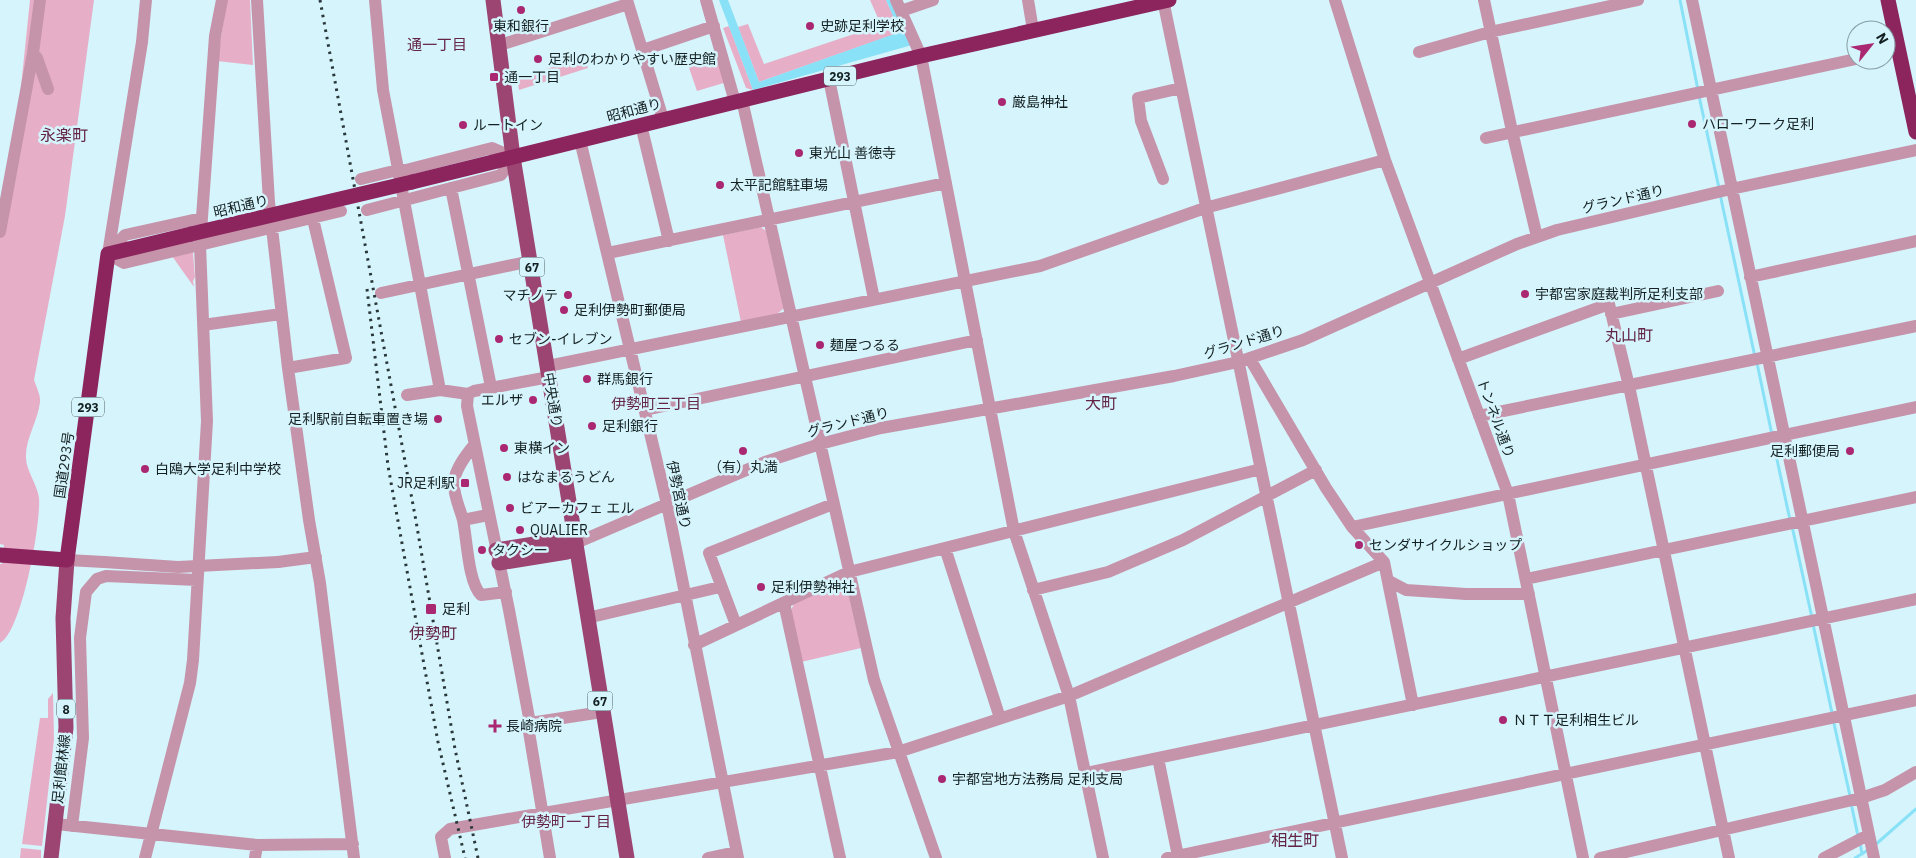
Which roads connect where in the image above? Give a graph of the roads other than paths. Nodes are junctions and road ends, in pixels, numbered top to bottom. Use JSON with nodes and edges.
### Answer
{"nodes":[{"id":1,"x":40,"y":0,"type":"edge"},
{"id":2,"x":146,"y":0,"type":"edge"},
{"id":3,"x":222,"y":0,"type":"edge"},
{"id":4,"x":257,"y":0,"type":"edge"},
{"id":5,"x":375,"y":0,"type":"edge"},
{"id":6,"x":494,"y":0,"type":"edge"},
{"id":7,"x":706,"y":0,"type":"edge"},
{"id":8,"x":933,"y":0,"type":"edge"},
{"id":9,"x":1028,"y":0,"type":"edge"},
{"id":10,"x":1165,"y":0,"type":"edge"},
{"id":11,"x":1335,"y":0,"type":"edge"},
{"id":12,"x":1484,"y":0,"type":"edge"},
{"id":13,"x":1638,"y":0,"type":"edge"},
{"id":14,"x":1692,"y":0,"type":"edge"},
{"id":15,"x":1888,"y":0,"type":"edge"},
{"id":16,"x":628,"y":2,"type":"edge"},
{"id":17,"x":899,"y":5,"type":"edge"},
{"id":18,"x":1890,"y":20,"type":"edge"},
{"id":19,"x":714,"y":26,"type":"junction"},
{"id":20,"x":1033,"y":30,"type":"junction"},
{"id":21,"x":1490,"y":32,"type":"junction"},
{"id":22,"x":500,"y":45,"type":"junction"},
{"id":23,"x":643,"y":50,"type":"junction"},
{"id":24,"x":1419,"y":52,"type":"dead end"},
{"id":25,"x":33,"y":53,"type":"junction"},
{"id":26,"x":921,"y":56,"type":"junction"},
{"id":27,"x":1846,"y":61,"type":"edge"},
{"id":28,"x":1896,"y":64,"type":"edge"},
{"id":29,"x":829,"y":79,"type":"junction"},
{"id":30,"x":1181,"y":88,"type":"junction"},
{"id":31,"x":48,"y":89,"type":"dead end"},
{"id":32,"x":1710,"y":89,"type":"junction"},
{"id":33,"x":738,"y":101,"type":"junction"},
{"id":34,"x":663,"y":119,"type":"junction"},
{"id":35,"x":641,"y":125,"type":"junction"},
{"id":36,"x":1512,"y":131,"type":"junction"},
{"id":37,"x":1916,"y":132,"type":"edge"},
{"id":38,"x":1486,"y":138,"type":"dead end"},
{"id":39,"x":580,"y":140,"type":"junction"},
{"id":40,"x":1916,"y":150,"type":"edge"},
{"id":41,"x":513,"y":157,"type":"junction"},
{"id":42,"x":1384,"y":160,"type":"junction"},
{"id":43,"x":398,"y":170,"type":"junction"},
{"id":44,"x":361,"y":179,"type":"dead end"},
{"id":45,"x":1163,"y":179,"type":"dead end"},
{"id":46,"x":946,"y":183,"type":"junction"},
{"id":47,"x":451,"y":188,"type":"junction"},
{"id":48,"x":1731,"y":189,"type":"junction"},
{"id":49,"x":403,"y":200,"type":"junction"},
{"id":50,"x":854,"y":203,"type":"junction"},
{"id":51,"x":1205,"y":208,"type":"junction"},
{"id":52,"x":367,"y":210,"type":"dead end"},
{"id":53,"x":341,"y":211,"type":"dead end"},
{"id":54,"x":202,"y":218,"type":"junction"},
{"id":55,"x":313,"y":220,"type":"junction"},
{"id":56,"x":769,"y":220,"type":"junction"},
{"id":57,"x":272,"y":229,"type":"junction"},
{"id":58,"x":0,"y":232,"type":"edge"},
{"id":59,"x":1537,"y":237,"type":"junction"},
{"id":60,"x":196,"y":240,"type":"junction"},
{"id":61,"x":669,"y":241,"type":"junction"},
{"id":62,"x":1916,"y":241,"type":"edge"},
{"id":63,"x":108,"y":254,"type":"junction"},
{"id":64,"x":608,"y":254,"type":"junction"},
{"id":65,"x":531,"y":261,"type":"junction"},
{"id":66,"x":468,"y":276,"type":"junction"},
{"id":67,"x":1750,"y":277,"type":"junction"},
{"id":68,"x":965,"y":281,"type":"junction"},
{"id":69,"x":1430,"y":283,"type":"junction"},
{"id":70,"x":420,"y":286,"type":"junction"},
{"id":71,"x":1718,"y":291,"type":"dead end"},
{"id":72,"x":381,"y":294,"type":"dead end"},
{"id":73,"x":874,"y":300,"type":"junction"},
{"id":74,"x":282,"y":314,"type":"junction"},
{"id":75,"x":1611,"y":314,"type":"junction"},
{"id":76,"x":790,"y":318,"type":"junction"},
{"id":77,"x":203,"y":325,"type":"junction"},
{"id":78,"x":1916,"y":326,"type":"edge"},
{"id":79,"x":977,"y":340,"type":"junction"},
{"id":80,"x":630,"y":350,"type":"junction"},
{"id":81,"x":1767,"y":357,"type":"junction"},
{"id":82,"x":1458,"y":359,"type":"junction"},
{"id":83,"x":1244,"y":360,"type":"junction"},
{"id":84,"x":288,"y":368,"type":"junction"},
{"id":85,"x":548,"y":372,"type":"junction"},
{"id":86,"x":804,"y":377,"type":"junction"},
{"id":87,"x":1630,"y":386,"type":"junction"},
{"id":88,"x":491,"y":387,"type":"junction"},
{"id":89,"x":440,"y":390,"type":"junction"},
{"id":90,"x":468,"y":394,"type":"junction"},
{"id":91,"x":407,"y":395,"type":"dead end"},
{"id":92,"x":990,"y":407,"type":"junction"},
{"id":93,"x":1916,"y":407,"type":"edge"},
{"id":94,"x":644,"y":410,"type":"junction"},
{"id":95,"x":1480,"y":416,"type":"junction"},
{"id":96,"x":1783,"y":436,"type":"junction"},
{"id":97,"x":820,"y":444,"type":"junction"},
{"id":98,"x":474,"y":445,"type":"junction"},
{"id":99,"x":1646,"y":465,"type":"junction"},
{"id":100,"x":1261,"y":468,"type":"junction"},
{"id":101,"x":1316,"y":470,"type":"junction"},
{"id":102,"x":1508,"y":494,"type":"junction"},
{"id":103,"x":1916,"y":496,"type":"edge"},
{"id":104,"x":1268,"y":497,"type":"junction"},
{"id":105,"x":667,"y":504,"type":"junction"},
{"id":106,"x":833,"y":504,"type":"junction"},
{"id":107,"x":488,"y":515,"type":"junction"},
{"id":108,"x":463,"y":520,"type":"junction"},
{"id":109,"x":1802,"y":521,"type":"junction"},
{"id":110,"x":1352,"y":527,"type":"junction"},
{"id":111,"x":1014,"y":531,"type":"junction"},
{"id":112,"x":576,"y":544,"type":"junction"},
{"id":113,"x":945,"y":548,"type":"junction"},
{"id":114,"x":1664,"y":550,"type":"junction"},
{"id":115,"x":0,"y":555,"type":"edge"},
{"id":116,"x":316,"y":557,"type":"junction"},
{"id":117,"x":497,"y":557,"type":"junction"},
{"id":118,"x":67,"y":560,"type":"junction"},
{"id":119,"x":1384,"y":562,"type":"junction"},
{"id":120,"x":849,"y":572,"type":"junction"},
{"id":121,"x":1526,"y":579,"type":"junction"},
{"id":122,"x":197,"y":580,"type":"junction"},
{"id":123,"x":1389,"y":581,"type":"junction"},
{"id":124,"x":720,"y":587,"type":"junction"},
{"id":125,"x":1033,"y":590,"type":"junction"},
{"id":126,"x":506,"y":592,"type":"junction"},
{"id":127,"x":1529,"y":594,"type":"junction"},
{"id":128,"x":685,"y":596,"type":"junction"},
{"id":129,"x":1916,"y":599,"type":"edge"},
{"id":130,"x":784,"y":603,"type":"junction"},
{"id":131,"x":1289,"y":604,"type":"junction"},
{"id":132,"x":587,"y":618,"type":"junction"},
{"id":133,"x":1822,"y":619,"type":"junction"},
{"id":134,"x":736,"y":625,"type":"junction"},
{"id":135,"x":694,"y":645,"type":"junction"},
{"id":136,"x":1685,"y":649,"type":"junction"},
{"id":137,"x":1547,"y":677,"type":"junction"},
{"id":138,"x":1069,"y":696,"type":"junction"},
{"id":139,"x":1916,"y":700,"type":"edge"},
{"id":140,"x":1413,"y":705,"type":"junction"},
{"id":141,"x":602,"y":712,"type":"junction"},
{"id":142,"x":1842,"y":715,"type":"junction"},
{"id":143,"x":1000,"y":718,"type":"junction"},
{"id":144,"x":530,"y":723,"type":"junction"},
{"id":145,"x":1314,"y":725,"type":"junction"},
{"id":146,"x":1704,"y":744,"type":"junction"},
{"id":147,"x":898,"y":752,"type":"junction"},
{"id":148,"x":1158,"y":758,"type":"junction"},
{"id":149,"x":820,"y":765,"type":"junction"},
{"id":150,"x":1916,"y":772,"type":"edge"},
{"id":151,"x":1086,"y":773,"type":"junction"},
{"id":152,"x":1565,"y":773,"type":"junction"},
{"id":153,"x":723,"y":781,"type":"junction"},
{"id":154,"x":1861,"y":798,"type":"junction"},
{"id":155,"x":617,"y":799,"type":"junction"},
{"id":156,"x":542,"y":812,"type":"junction"},
{"id":157,"x":1335,"y":823,"type":"junction"},
{"id":158,"x":56,"y":824,"type":"junction"},
{"id":159,"x":72,"y":826,"type":"junction"},
{"id":160,"x":1724,"y":830,"type":"junction"},
{"id":161,"x":151,"y":833,"type":"junction"},
{"id":162,"x":1869,"y":838,"type":"junction"},
{"id":163,"x":353,"y":844,"type":"junction"},
{"id":164,"x":256,"y":852,"type":"edge"},
{"id":165,"x":737,"y":855,"type":"edge"},
{"id":166,"x":1172,"y":857,"type":"edge"},
{"id":167,"x":1874,"y":857,"type":"edge"},
{"id":168,"x":51,"y":858,"type":"edge"},
{"id":169,"x":145,"y":858,"type":"edge"},
{"id":170,"x":354,"y":858,"type":"edge"},
{"id":171,"x":445,"y":858,"type":"edge"},
{"id":172,"x":550,"y":858,"type":"edge"},
{"id":173,"x":627,"y":858,"type":"edge"},
{"id":174,"x":708,"y":858,"type":"edge"},
{"id":175,"x":840,"y":858,"type":"edge"},
{"id":176,"x":936,"y":858,"type":"edge"},
{"id":177,"x":1103,"y":858,"type":"edge"},
{"id":178,"x":1342,"y":858,"type":"edge"},
{"id":179,"x":1583,"y":858,"type":"edge"},
{"id":180,"x":1600,"y":858,"type":"edge"},
{"id":181,"x":1730,"y":858,"type":"edge"},
{"id":182,"x":1824,"y":858,"type":"edge"}],
"edges":[{"from":1,"to":25,"type":"street"},
{"from":2,"to":63,"type":"street"},
{"from":3,"to":54,"type":"street"},
{"from":4,"to":57,"type":"street"},
{"from":5,"to":43,"type":"street"},
{"from":6,"to":22,"type":"main road","name":"中央通り","number":"67"},
{"from":7,"to":19,"type":"street"},
{"from":8,"to":17,"type":"street"},
{"from":9,"to":20,"type":"street"},
{"from":10,"to":20,"type":"highway","name":"昭和通り","number":"293"},
{"from":10,"to":30,"type":"street"},
{"from":11,"to":42,"type":"street","name":"トンネル通り"},
{"from":12,"to":21,"type":"street"},
{"from":13,"to":21,"type":"street"},
{"from":14,"to":32,"type":"street"},
{"from":15,"to":18,"type":"highway"},
{"from":16,"to":22,"type":"street"},
{"from":16,"to":23,"type":"street"},
{"from":17,"to":26,"type":"street"},
{"from":19,"to":23,"type":"street"},
{"from":19,"to":33,"type":"street"},
{"from":20,"to":26,"type":"highway","name":"昭和通り","number":"293"},
{"from":21,"to":24,"type":"street"},
{"from":21,"to":36,"type":"street"},
{"from":22,"to":41,"type":"main road","name":"中央通り","number":"67"},
{"from":23,"to":34,"type":"street"},
{"from":25,"to":31,"type":"street"},
{"from":25,"to":58,"type":"street"},
{"from":26,"to":29,"type":"highway","name":"昭和通り","number":"293"},
{"from":26,"to":46,"type":"street"},
{"from":27,"to":32,"type":"street"},
{"from":28,"to":37,"type":"highway"},
{"from":29,"to":33,"type":"highway","name":"昭和通り","number":"293"},
{"from":29,"to":50,"type":"street"},
{"from":30,"to":45,"type":"street"},
{"from":30,"to":51,"type":"street"},
{"from":32,"to":36,"type":"street"},
{"from":32,"to":48,"type":"street"},
{"from":33,"to":34,"type":"highway","name":"昭和通り","number":"293"},
{"from":33,"to":56,"type":"street"},
{"from":34,"to":35,"type":"highway","name":"昭和通り","number":"293"},
{"from":35,"to":39,"type":"highway","name":"昭和通り","number":"293"},
{"from":35,"to":61,"type":"street"},
{"from":36,"to":38,"type":"street"},
{"from":36,"to":59,"type":"street"},
{"from":39,"to":41,"type":"highway","name":"昭和通り","number":"293"},
{"from":39,"to":64,"type":"street","name":"伊勢宮通り"},
{"from":40,"to":48,"type":"street","name":"グランド通り"},
{"from":41,"to":43,"type":"street"},
{"from":41,"to":47,"type":"street"},
{"from":41,"to":60,"type":"highway","name":"昭和通り","number":"293","bridge":true},
{"from":41,"to":65,"type":"main road","name":"中央通り","number":"67"},
{"from":42,"to":51,"type":"street"},
{"from":42,"to":69,"type":"street","name":"トンネル通り"},
{"from":43,"to":44,"type":"street"},
{"from":43,"to":49,"type":"street"},
{"from":46,"to":50,"type":"street"},
{"from":46,"to":68,"type":"street"},
{"from":47,"to":49,"type":"street"},
{"from":47,"to":66,"type":"street"},
{"from":48,"to":59,"type":"street","name":"グランド通り"},
{"from":48,"to":67,"type":"street"},
{"from":49,"to":52,"type":"street"},
{"from":49,"to":70,"type":"street"},
{"from":50,"to":56,"type":"street"},
{"from":50,"to":73,"type":"street"},
{"from":51,"to":68,"type":"street"},
{"from":51,"to":83,"type":"street"},
{"from":53,"to":55,"type":"street"},
{"from":54,"to":60,"type":"street"},
{"from":54,"to":63,"type":"street"},
{"from":55,"to":57,"type":"street"},
{"from":55,"to":84,"type":"street"},
{"from":56,"to":61,"type":"street"},
{"from":56,"to":76,"type":"street"},
{"from":57,"to":60,"type":"street"},
{"from":57,"to":74,"type":"street"},
{"from":59,"to":69,"type":"street","name":"グランド通り"},
{"from":60,"to":63,"type":"highway","name":"昭和通り","number":"293"},
{"from":60,"to":77,"type":"street"},
{"from":61,"to":64,"type":"street"},
{"from":62,"to":67,"type":"street"},
{"from":63,"to":118,"type":"highway","name":"国道293号","number":"293"},
{"from":64,"to":80,"type":"street","name":"伊勢宮通り"},
{"from":65,"to":66,"type":"street"},
{"from":65,"to":85,"type":"main road","name":"中央通り","number":"67"},
{"from":66,"to":70,"type":"street"},
{"from":66,"to":88,"type":"street"},
{"from":67,"to":81,"type":"street"},
{"from":68,"to":73,"type":"street"},
{"from":68,"to":79,"type":"street"},
{"from":69,"to":82,"type":"street","name":"トンネル通り"},
{"from":69,"to":83,"type":"street","name":"グランド通り"},
{"from":70,"to":72,"type":"street"},
{"from":70,"to":89,"type":"street"},
{"from":71,"to":75,"type":"street"},
{"from":73,"to":76,"type":"street"},
{"from":74,"to":77,"type":"street"},
{"from":74,"to":84,"type":"street"},
{"from":75,"to":82,"type":"street"},
{"from":75,"to":87,"type":"street"},
{"from":76,"to":80,"type":"street"},
{"from":76,"to":86,"type":"street"},
{"from":77,"to":122,"type":"street"},
{"from":78,"to":81,"type":"street"},
{"from":79,"to":86,"type":"street"},
{"from":79,"to":92,"type":"street"},
{"from":80,"to":85,"type":"street"},
{"from":80,"to":94,"type":"street","name":"伊勢宮通り"},
{"from":81,"to":87,"type":"street"},
{"from":81,"to":96,"type":"street"},
{"from":82,"to":95,"type":"street","name":"トンネル通り"},
{"from":83,"to":92,"type":"street","name":"グランド通り"},
{"from":83,"to":100,"type":"street"},
{"from":83,"to":101,"type":"street"},
{"from":84,"to":116,"type":"street"},
{"from":85,"to":88,"type":"street"},
{"from":85,"to":112,"type":"main road","name":"中央通り","number":"67"},
{"from":86,"to":94,"type":"street"},
{"from":86,"to":97,"type":"street"},
{"from":87,"to":95,"type":"street"},
{"from":87,"to":99,"type":"street"},
{"from":88,"to":90,"type":"street"},
{"from":89,"to":90,"type":"street"},
{"from":89,"to":91,"type":"street"},
{"from":90,"to":98,"type":"street"},
{"from":92,"to":97,"type":"street","name":"グランド通り"},
{"from":92,"to":111,"type":"street"},
{"from":93,"to":96,"type":"street"},
{"from":94,"to":105,"type":"street","name":"伊勢宮通り"},
{"from":95,"to":102,"type":"street","name":"トンネル通り"},
{"from":96,"to":99,"type":"street"},
{"from":96,"to":109,"type":"street"},
{"from":97,"to":105,"type":"street","name":"グランド通り"},
{"from":97,"to":106,"type":"street"},
{"from":98,"to":107,"type":"street"},
{"from":98,"to":108,"type":"street"},
{"from":99,"to":102,"type":"street"},
{"from":99,"to":114,"type":"street"},
{"from":100,"to":104,"type":"street"},
{"from":100,"to":111,"type":"street"},
{"from":101,"to":104,"type":"street"},
{"from":101,"to":110,"type":"street"},
{"from":102,"to":110,"type":"street"},
{"from":102,"to":121,"type":"street","name":"トンネル通り"},
{"from":103,"to":109,"type":"street"},
{"from":104,"to":125,"type":"street"},
{"from":104,"to":131,"type":"street"},
{"from":105,"to":112,"type":"street","name":"グランド通り"},
{"from":105,"to":128,"type":"street","name":"伊勢宮通り"},
{"from":106,"to":120,"type":"street"},
{"from":106,"to":124,"type":"street"},
{"from":107,"to":108,"type":"street"},
{"from":107,"to":117,"type":"street"},
{"from":108,"to":126,"type":"street"},
{"from":109,"to":114,"type":"street"},
{"from":109,"to":133,"type":"street"},
{"from":110,"to":119,"type":"street"},
{"from":111,"to":113,"type":"street"},
{"from":111,"to":125,"type":"street"},
{"from":112,"to":117,"type":"main road"},
{"from":112,"to":132,"type":"main road","name":"中央通り","number":"67"},
{"from":113,"to":120,"type":"street"},
{"from":113,"to":143,"type":"street"},
{"from":114,"to":121,"type":"street"},
{"from":114,"to":136,"type":"street"},
{"from":115,"to":118,"type":"highway"},
{"from":116,"to":118,"type":"street","bridge":true},
{"from":116,"to":163,"type":"street"},
{"from":117,"to":126,"type":"street"},
{"from":118,"to":158,"type":"main road","name":"足利館林線","number":"8"},
{"from":119,"to":123,"type":"street"},
{"from":119,"to":131,"type":"street"},
{"from":120,"to":130,"type":"street"},
{"from":120,"to":147,"type":"street"},
{"from":121,"to":127,"type":"street","name":"トンネル通り"},
{"from":122,"to":159,"type":"street"},
{"from":122,"to":161,"type":"street"},
{"from":123,"to":127,"type":"street"},
{"from":123,"to":140,"type":"street"},
{"from":124,"to":128,"type":"street"},
{"from":124,"to":134,"type":"street"},
{"from":125,"to":138,"type":"street"},
{"from":126,"to":144,"type":"street"},
{"from":127,"to":137,"type":"street","name":"トンネル通り"},
{"from":128,"to":132,"type":"street"},
{"from":128,"to":135,"type":"street","name":"伊勢宮通り"},
{"from":129,"to":133,"type":"street"},
{"from":130,"to":134,"type":"street"},
{"from":130,"to":149,"type":"street"},
{"from":131,"to":138,"type":"street"},
{"from":131,"to":145,"type":"street"},
{"from":132,"to":141,"type":"main road","name":"中央通り","number":"67"},
{"from":133,"to":136,"type":"street"},
{"from":133,"to":142,"type":"street"},
{"from":134,"to":135,"type":"street"},
{"from":135,"to":153,"type":"street","name":"伊勢宮通り"},
{"from":136,"to":137,"type":"street"},
{"from":136,"to":146,"type":"street"},
{"from":137,"to":140,"type":"street"},
{"from":137,"to":152,"type":"street","name":"トンネル通り"},
{"from":138,"to":143,"type":"street"},
{"from":138,"to":151,"type":"street"},
{"from":139,"to":142,"type":"street"},
{"from":140,"to":145,"type":"street"},
{"from":141,"to":144,"type":"street"},
{"from":141,"to":155,"type":"main road","name":"中央通り","number":"67"},
{"from":142,"to":146,"type":"street"},
{"from":142,"to":154,"type":"street"},
{"from":143,"to":147,"type":"street"},
{"from":144,"to":156,"type":"street"},
{"from":145,"to":148,"type":"street"},
{"from":145,"to":157,"type":"street"},
{"from":146,"to":152,"type":"street"},
{"from":146,"to":160,"type":"street"},
{"from":147,"to":149,"type":"street"},
{"from":147,"to":176,"type":"street"},
{"from":148,"to":151,"type":"street"},
{"from":148,"to":166,"type":"street"},
{"from":149,"to":153,"type":"street"},
{"from":149,"to":175,"type":"street"},
{"from":150,"to":154,"type":"street"},
{"from":151,"to":177,"type":"street"},
{"from":152,"to":157,"type":"street"},
{"from":152,"to":179,"type":"street","name":"トンネル通り"},
{"from":153,"to":155,"type":"street"},
{"from":153,"to":165,"type":"street","name":"伊勢宮通り"},
{"from":154,"to":160,"type":"street"},
{"from":154,"to":162,"type":"street"},
{"from":155,"to":156,"type":"street"},
{"from":155,"to":173,"type":"main road","name":"中央通り","number":"67"},
{"from":156,"to":171,"type":"street"},
{"from":156,"to":172,"type":"street"},
{"from":157,"to":166,"type":"street"},
{"from":157,"to":178,"type":"street"},
{"from":158,"to":159,"type":"street"},
{"from":158,"to":168,"type":"main road","name":"足利館林線","number":"8"},
{"from":159,"to":161,"type":"street"},
{"from":160,"to":180,"type":"street"},
{"from":160,"to":181,"type":"street"},
{"from":161,"to":164,"type":"street"},
{"from":161,"to":169,"type":"street"},
{"from":162,"to":167,"type":"street"},
{"from":162,"to":182,"type":"street"},
{"from":163,"to":164,"type":"street"},
{"from":163,"to":170,"type":"street"},
{"from":165,"to":174,"type":"street"}]}
